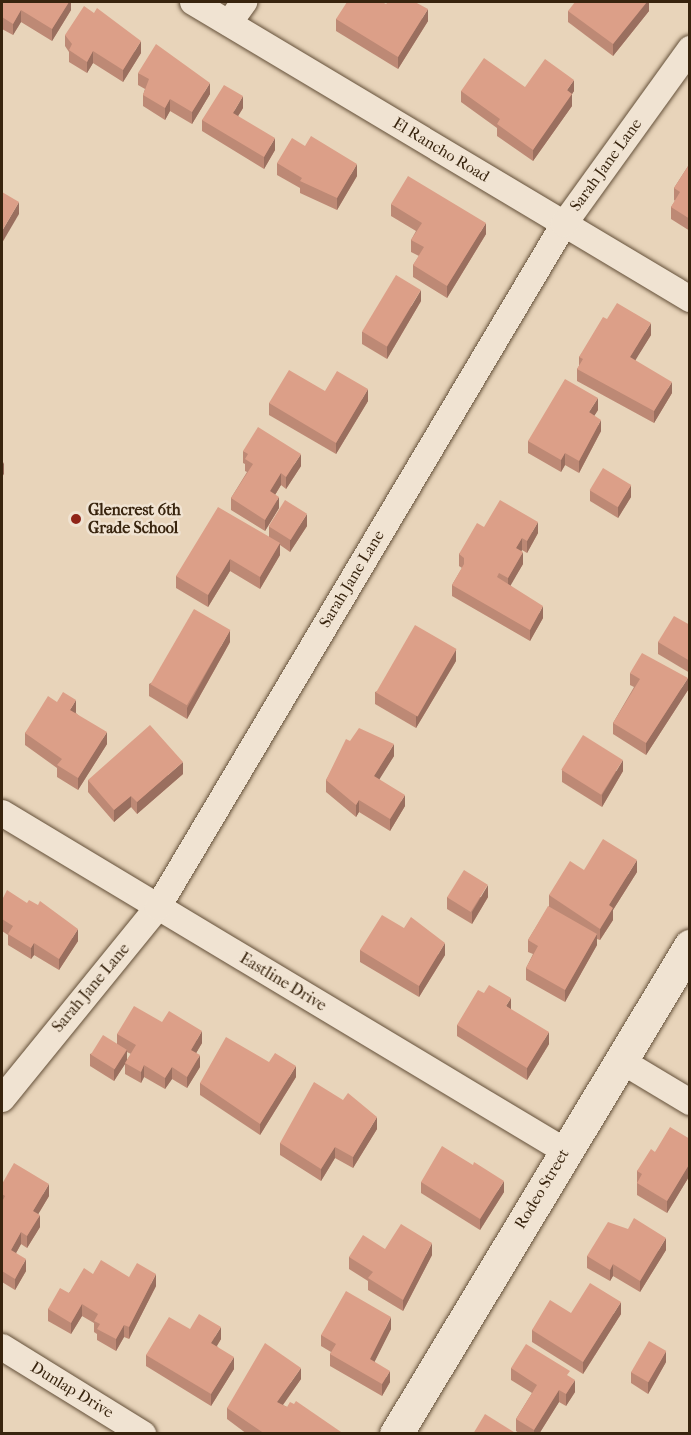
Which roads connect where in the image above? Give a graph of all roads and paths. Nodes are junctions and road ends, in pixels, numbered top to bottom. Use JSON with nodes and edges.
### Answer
{"nodes":[{"id":1,"x":193,"y":2,"type":"edge"},
{"id":2,"x":244,"y":2,"type":"edge"},
{"id":3,"x":229,"y":23,"type":"junction"},
{"id":4,"x":690,"y":49,"type":"edge"},
{"id":5,"x":564,"y":224,"type":"junction"},
{"id":6,"x":690,"y":299,"type":"edge"},
{"id":7,"x":2,"y":813,"type":"edge"},
{"id":8,"x":158,"y":907,"type":"junction"},
{"id":9,"x":690,"y":946,"type":"edge"},
{"id":10,"x":620,"y":1060,"type":"junction"},
{"id":11,"x":2,"y":1099,"type":"edge"},
{"id":12,"x":690,"y":1102,"type":"edge"},
{"id":13,"x":565,"y":1151,"type":"junction"},
{"id":14,"x":2,"y":1347,"type":"edge"},
{"id":15,"x":143,"y":1434,"type":"edge"},
{"id":16,"x":396,"y":1434,"type":"edge"}],
"edges":[{"from":1,"to":3,"type":"street","name":"El Rancho Road"},
{"from":2,"to":3,"type":"street"},
{"from":3,"to":5,"type":"street","name":"El Rancho Road"},
{"from":4,"to":5,"type":"street","name":"Sarah Jane Lane"},
{"from":5,"to":6,"type":"street","name":"El Rancho Road"},
{"from":5,"to":8,"type":"street","name":"Sarah Jane Lane"},
{"from":7,"to":8,"type":"street","name":"Eastline Drive"},
{"from":8,"to":11,"type":"street","name":"Sarah Jane Lane"},
{"from":8,"to":13,"type":"street","name":"Eastline Drive"},
{"from":9,"to":10,"type":"street","name":"Rodeo Street"},
{"from":10,"to":12,"type":"street"},
{"from":10,"to":13,"type":"street","name":"Rodeo Street"},
{"from":13,"to":16,"type":"street","name":"Rodeo Street"},
{"from":14,"to":15,"type":"street","name":"Dunlap Drive"}]}
